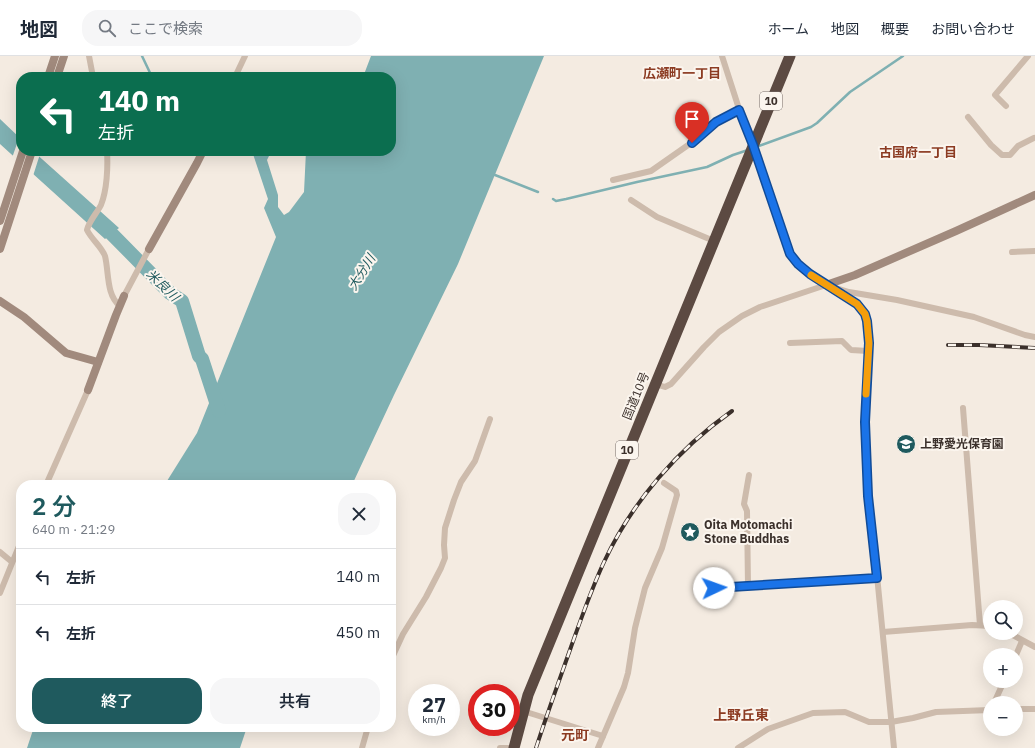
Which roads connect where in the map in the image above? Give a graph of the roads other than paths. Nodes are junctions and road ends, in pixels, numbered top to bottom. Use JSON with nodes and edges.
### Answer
{"nodes":[{"id":1,"x":55,"y":56,"type":"edge"},
{"id":2,"x":64,"y":56,"type":"edge"},
{"id":3,"x":88,"y":56,"type":"edge"},
{"id":4,"x":245,"y":56,"type":"edge"},
{"id":5,"x":722,"y":56,"type":"edge"},
{"id":6,"x":790,"y":56,"type":"edge"},
{"id":7,"x":1028,"y":56,"type":"edge"},
{"id":8,"x":50,"y":72,"type":"edge"},
{"id":9,"x":59,"y":72,"type":"edge"},
{"id":10,"x":92,"y":72,"type":"edge"},
{"id":11,"x":237,"y":72,"type":"edge"},
{"id":12,"x":1006,"y":106,"type":"dead end"},
{"id":13,"x":739,"y":110,"type":"junction"},
{"id":14,"x":968,"y":117,"type":"dead end"},
{"id":15,"x":1030,"y":132,"type":"dead end"},
{"id":16,"x":1034,"y":139,"type":"edge"},
{"id":17,"x":753,"y":149,"type":"junction"},
{"id":18,"x":22,"y":156,"type":"edge"},
{"id":19,"x":31,"y":156,"type":"edge"},
{"id":20,"x":107,"y":156,"type":"edge"},
{"id":21,"x":201,"y":156,"type":"edge"},
{"id":22,"x":613,"y":180,"type":"dead end"},
{"id":23,"x":1035,"y":195,"type":"edge"},
{"id":24,"x":631,"y":200,"type":"dead end"},
{"id":25,"x":0,"y":221,"type":"edge"},
{"id":26,"x":714,"y":241,"type":"junction"},
{"id":27,"x":0,"y":249,"type":"edge"},
{"id":28,"x":149,"y":249,"type":"joint"},
{"id":29,"x":1035,"y":251,"type":"edge"},
{"id":30,"x":1012,"y":252,"type":"dead end"},
{"id":31,"x":826,"y":285,"type":"junction"},
{"id":32,"x":124,"y":296,"type":"joint"},
{"id":33,"x":0,"y":301,"type":"edge"},
{"id":34,"x":120,"y":306,"type":"junction"},
{"id":35,"x":1035,"y":337,"type":"edge"},
{"id":36,"x":790,"y":343,"type":"dead end"},
{"id":37,"x":868,"y":351,"type":"junction"},
{"id":38,"x":98,"y":362,"type":"junction"},
{"id":39,"x":655,"y":384,"type":"junction"},
{"id":40,"x":88,"y":390,"type":"joint"},
{"id":41,"x":963,"y":408,"type":"dead end"},
{"id":42,"x":490,"y":419,"type":"dead end"},
{"id":43,"x":749,"y":474,"type":"dead end"},
{"id":44,"x":48,"y":480,"type":"edge"},
{"id":45,"x":664,"y":483,"type":"dead end"},
{"id":46,"x":0,"y":552,"type":"edge"},
{"id":47,"x":16,"y":553,"type":"edge"},
{"id":48,"x":12,"y":562,"type":"junction"},
{"id":49,"x":877,"y":578,"type":"junction"},
{"id":50,"x":748,"y":586,"type":"junction"},
{"id":51,"x":714,"y":588,"type":"dead end"},
{"id":52,"x":0,"y":593,"type":"edge"},
{"id":53,"x":980,"y":625,"type":"junction"},
{"id":54,"x":983,"y":625,"type":"edge"},
{"id":55,"x":883,"y":632,"type":"junction"},
{"id":56,"x":1022,"y":641,"type":"joint"},
{"id":57,"x":1035,"y":647,"type":"edge"},
{"id":58,"x":1019,"y":648,"type":"edge"},
{"id":59,"x":396,"y":649,"type":"edge"},
{"id":60,"x":1023,"y":709,"type":"edge"},
{"id":61,"x":1035,"y":709,"type":"edge"},
{"id":62,"x":983,"y":710,"type":"edge"},
{"id":63,"x":523,"y":711,"type":"junction"},
{"id":64,"x":891,"y":722,"type":"junction"},
{"id":65,"x":367,"y":732,"type":"edge"},
{"id":66,"x":603,"y":736,"type":"junction"},
{"id":67,"x":362,"y":748,"type":"edge"},
{"id":68,"x":500,"y":748,"type":"edge"},
{"id":69,"x":514,"y":748,"type":"edge"},
{"id":70,"x":598,"y":748,"type":"edge"},
{"id":71,"x":738,"y":748,"type":"edge"},
{"id":72,"x":894,"y":748,"type":"edge"}],
"edges":[{"from":1,"to":8,"type":"street"},
{"from":2,"to":9,"type":"street"},
{"from":3,"to":10,"type":"street"},
{"from":4,"to":11,"type":"street"},
{"from":5,"to":13,"type":"street"},
{"from":6,"to":17,"type":"highway","name":"国道10号","number":"10"},
{"from":7,"to":12,"type":"street"},
{"from":13,"to":17,"type":"street"},
{"from":13,"to":22,"type":"street"},
{"from":14,"to":16,"type":"street"},
{"from":15,"to":16,"type":"street"},
{"from":17,"to":26,"type":"highway","name":"国道10号","number":"10"},
{"from":17,"to":31,"type":"street"},
{"from":18,"to":25,"type":"street"},
{"from":19,"to":27,"type":"street"},
{"from":20,"to":34,"type":"street"},
{"from":21,"to":28,"type":"street"},
{"from":23,"to":31,"type":"street"},
{"from":24,"to":26,"type":"street"},
{"from":26,"to":39,"type":"highway","name":"国道10号","number":"10"},
{"from":28,"to":32,"type":"street"},
{"from":29,"to":30,"type":"street"},
{"from":31,"to":35,"type":"street"},
{"from":31,"to":37,"type":"street"},
{"from":31,"to":39,"type":"street"},
{"from":32,"to":34,"type":"street"},
{"from":33,"to":38,"type":"street"},
{"from":34,"to":38,"type":"street"},
{"from":36,"to":37,"type":"street"},
{"from":37,"to":49,"type":"street"},
{"from":38,"to":40,"type":"street"},
{"from":39,"to":63,"type":"highway","name":"国道10号","number":"10"},
{"from":40,"to":44,"type":"street"},
{"from":41,"to":53,"type":"street"},
{"from":42,"to":59,"type":"street"},
{"from":43,"to":50,"type":"street"},
{"from":45,"to":66,"type":"street"},
{"from":46,"to":48,"type":"street"},
{"from":47,"to":48,"type":"street"},
{"from":48,"to":52,"type":"street"},
{"from":49,"to":50,"type":"street"},
{"from":49,"to":55,"type":"street"},
{"from":50,"to":51,"type":"street"},
{"from":53,"to":54,"type":"street"},
{"from":53,"to":55,"type":"street"},
{"from":55,"to":64,"type":"street"},
{"from":56,"to":57,"type":"street"},
{"from":56,"to":58,"type":"street"},
{"from":60,"to":61,"type":"street"},
{"from":62,"to":64,"type":"street"},
{"from":63,"to":66,"type":"street"},
{"from":63,"to":69,"type":"highway","name":"国道10号","number":"10"},
{"from":64,"to":71,"type":"street"},
{"from":64,"to":72,"type":"street"},
{"from":65,"to":67,"type":"street"},
{"from":66,"to":70,"type":"street"},
{"from":68,"to":69,"type":"street"}]}
